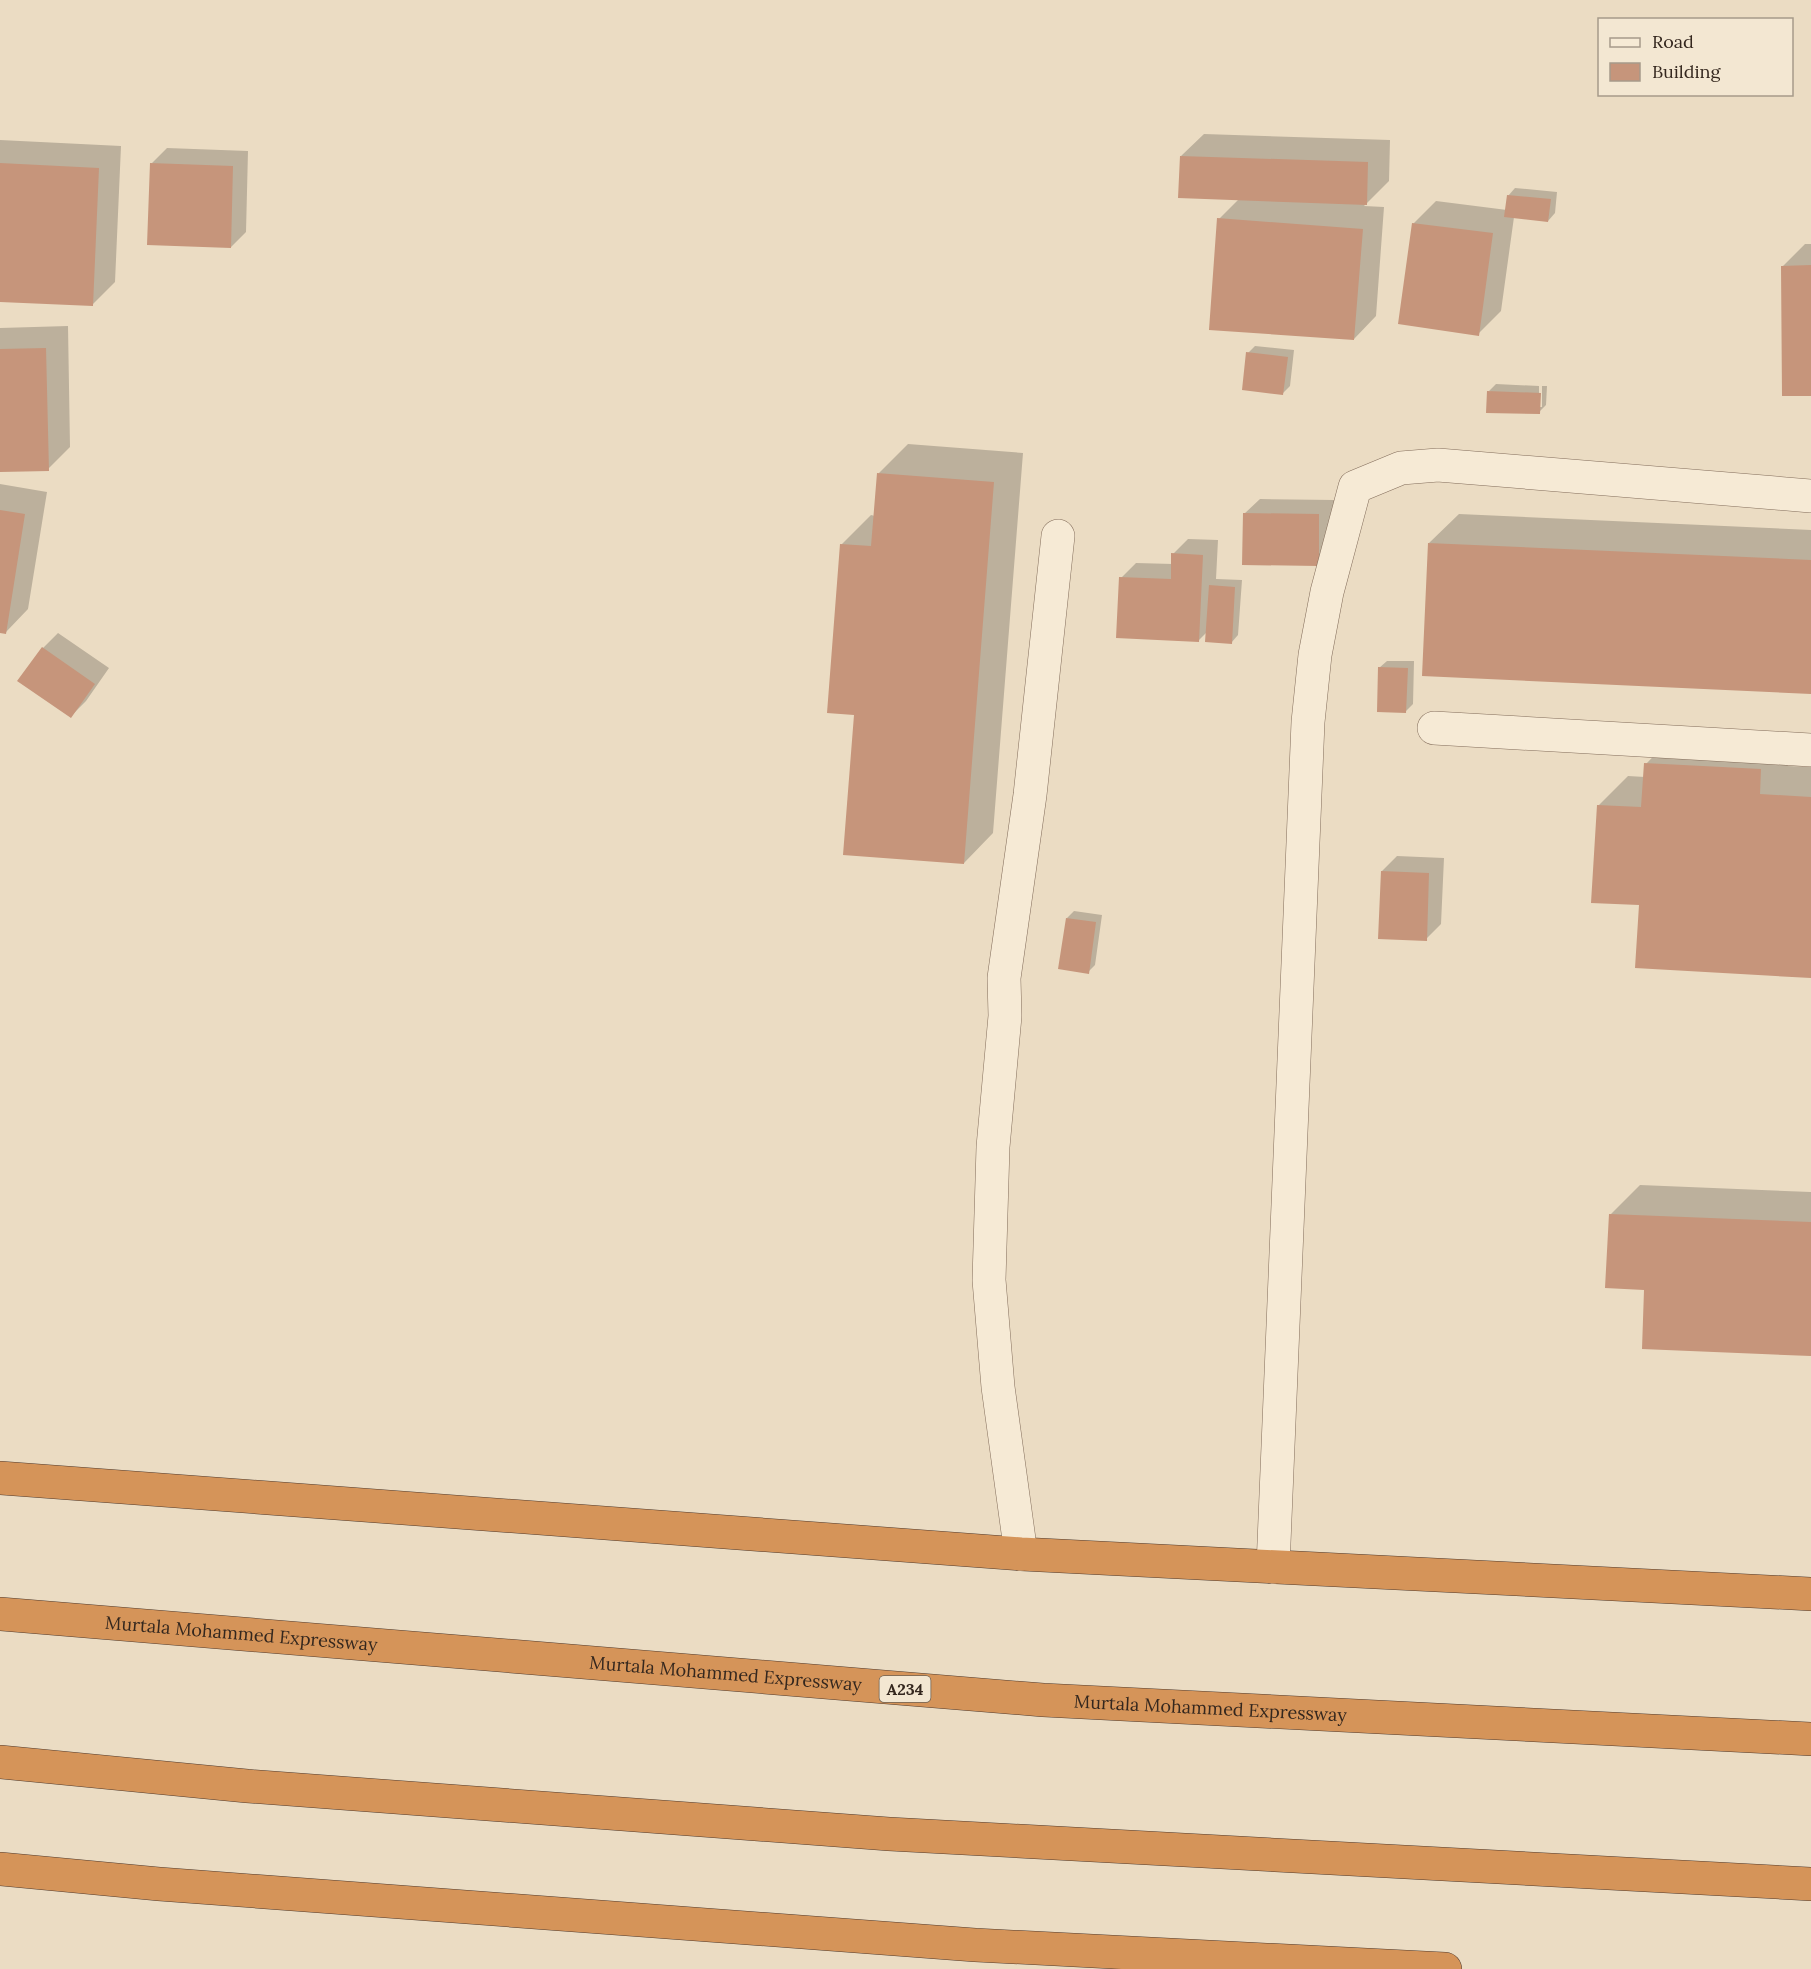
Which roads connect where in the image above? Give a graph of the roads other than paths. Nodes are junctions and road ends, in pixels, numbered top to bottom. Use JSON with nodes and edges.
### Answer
{"nodes":[{"id":1,"x":1811,"y":496,"type":"edge"},
{"id":2,"x":1058,"y":536,"type":"dead end"},
{"id":3,"x":1434,"y":728,"type":"dead end"},
{"id":4,"x":1811,"y":750,"type":"edge"},
{"id":5,"x":0,"y":1478,"type":"edge"},
{"id":6,"x":1021,"y":1554,"type":"junction"},
{"id":7,"x":1273,"y":1567,"type":"junction"},
{"id":8,"x":1811,"y":1594,"type":"edge"},
{"id":9,"x":0,"y":1614,"type":"edge"},
{"id":10,"x":1811,"y":1738,"type":"edge"},
{"id":11,"x":0,"y":1762,"type":"edge"},
{"id":12,"x":0,"y":1869,"type":"edge"},
{"id":13,"x":1811,"y":1884,"type":"edge"},
{"id":14,"x":1445,"y":1969,"type":"edge"}],
"edges":[{"from":1,"to":7,"type":"street"},
{"from":2,"to":6,"type":"street"},
{"from":3,"to":4,"type":"street"},
{"from":5,"to":6,"type":"highway"},
{"from":6,"to":7,"type":"highway"},
{"from":7,"to":8,"type":"highway"},
{"from":9,"to":10,"type":"highway","name":"Murtala Mohammed Expressway","number":"A234"},
{"from":11,"to":13,"type":"highway"},
{"from":12,"to":14,"type":"highway"}]}
